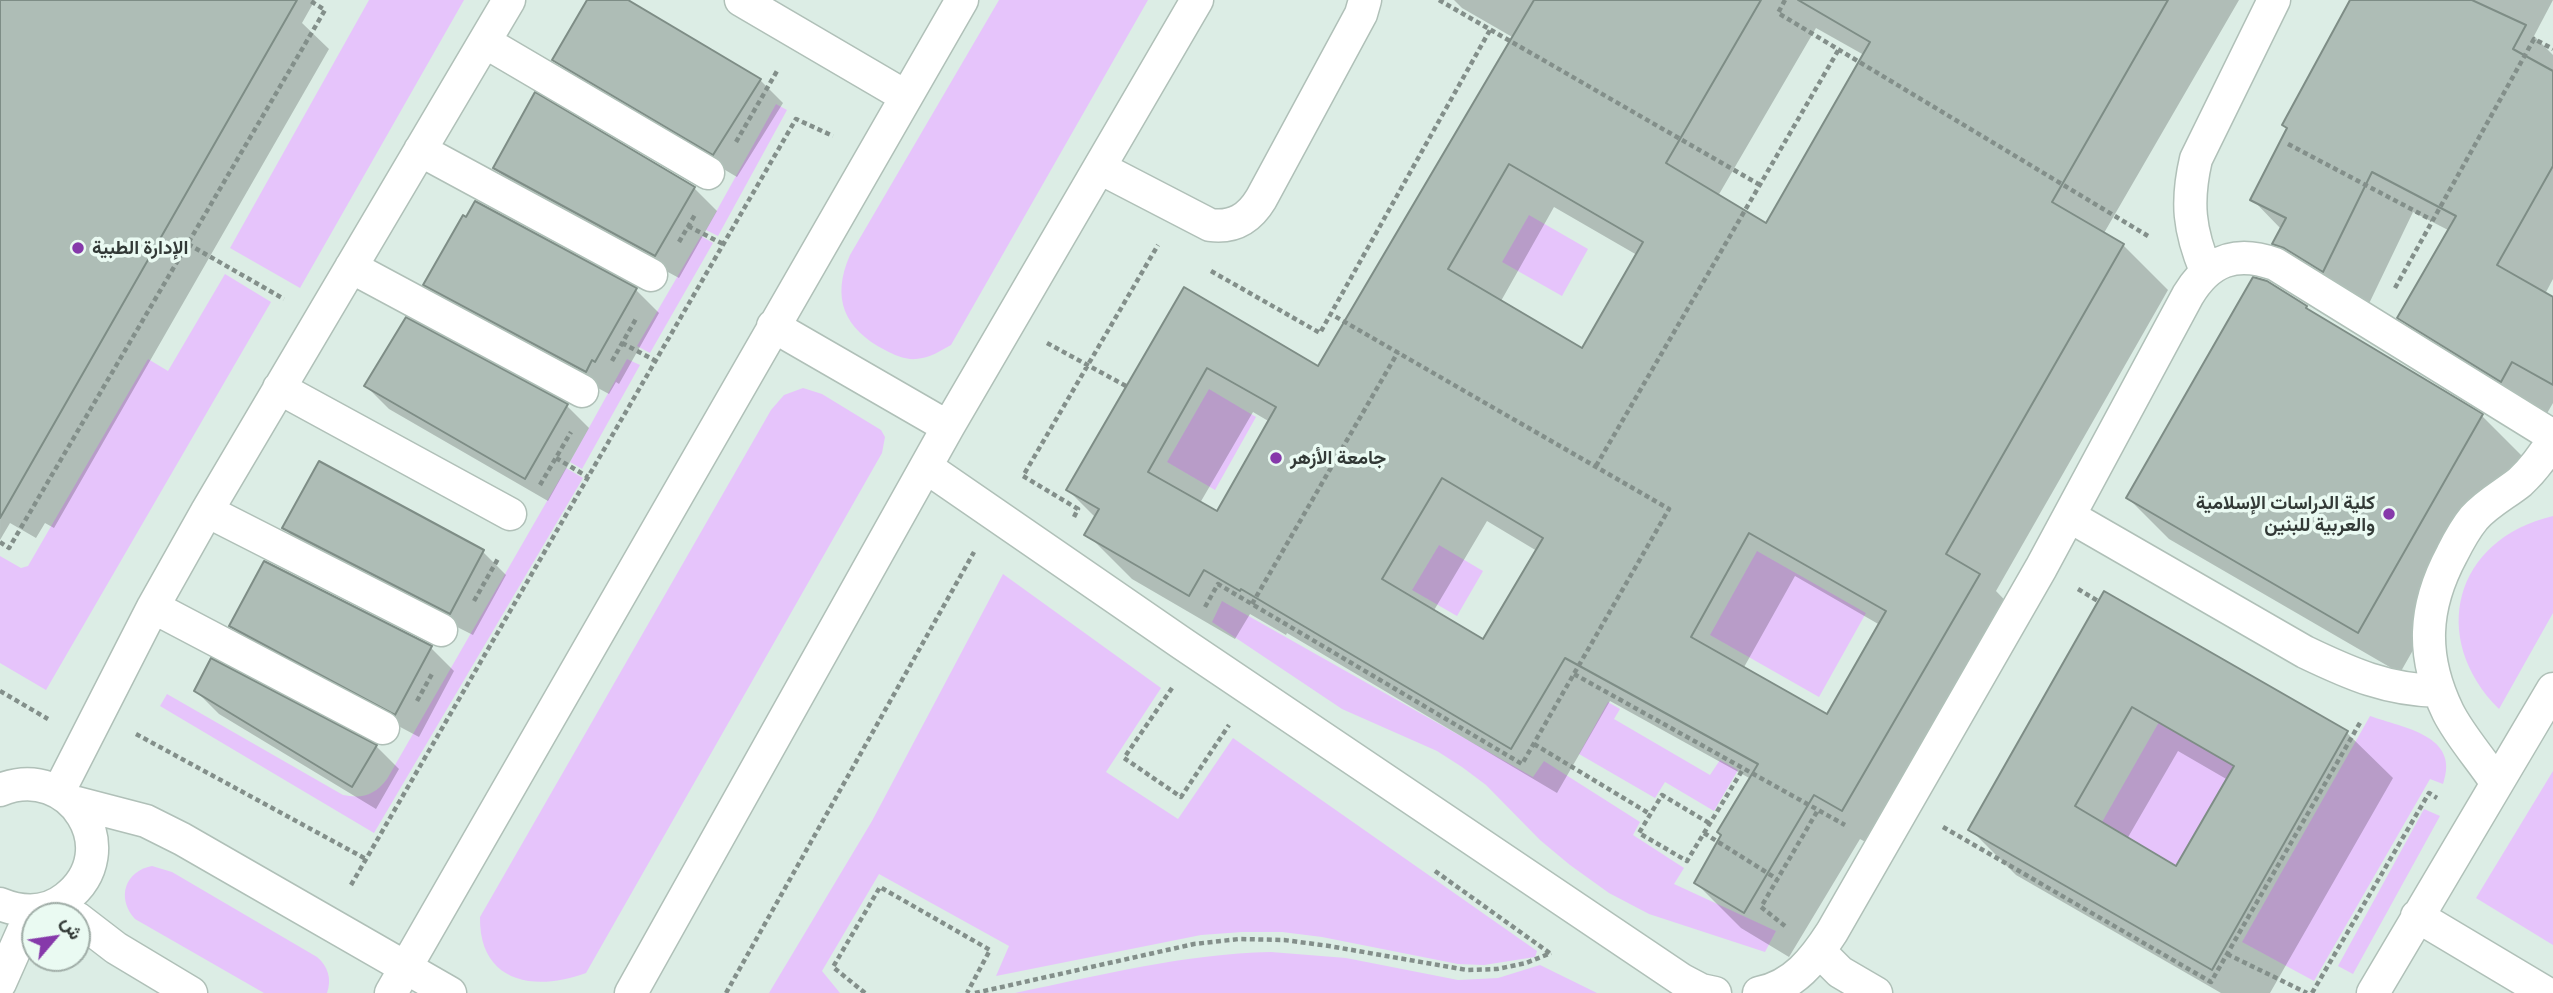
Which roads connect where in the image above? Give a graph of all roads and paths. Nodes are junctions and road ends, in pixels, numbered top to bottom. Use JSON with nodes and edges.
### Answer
{"nodes":[{"id":1,"x":309,"y":0,"type":"edge"},
{"id":2,"x":509,"y":0,"type":"edge"},
{"id":3,"x":741,"y":0,"type":"edge"},
{"id":4,"x":962,"y":0,"type":"edge"},
{"id":5,"x":1198,"y":0,"type":"edge"},
{"id":6,"x":1365,"y":0,"type":"edge"},
{"id":7,"x":1439,"y":0,"type":"edge"},
{"id":8,"x":1785,"y":0,"type":"edge"},
{"id":9,"x":2274,"y":0,"type":"edge"},
{"id":10,"x":1490,"y":30,"type":"junction"},
{"id":11,"x":485,"y":42,"type":"junction"},
{"id":12,"x":1839,"y":49,"type":"junction"},
{"id":13,"x":2553,"y":49,"type":"edge"},
{"id":14,"x":905,"y":96,"type":"junction"},
{"id":15,"x":2288,"y":144,"type":"dead end"},
{"id":16,"x":420,"y":150,"type":"junction"},
{"id":17,"x":872,"y":154,"type":"junction"},
{"id":18,"x":1100,"y":168,"type":"junction"},
{"id":19,"x":708,"y":173,"type":"dead end"},
{"id":20,"x":1760,"y":185,"type":"junction"},
{"id":21,"x":1179,"y":210,"type":"junction"},
{"id":22,"x":2432,"y":220,"type":"junction"},
{"id":23,"x":688,"y":226,"type":"dead end"},
{"id":24,"x":188,"y":244,"type":"junction"},
{"id":25,"x":723,"y":244,"type":"junction"},
{"id":26,"x":351,"y":267,"type":"junction"},
{"id":27,"x":1206,"y":268,"type":"dead end"},
{"id":28,"x":2206,"y":271,"type":"junction"},
{"id":29,"x":652,"y":275,"type":"dead end"},
{"id":30,"x":1331,"y":314,"type":"junction"},
{"id":31,"x":320,"y":319,"type":"junction"},
{"id":32,"x":1010,"y":322,"type":"junction"},
{"id":33,"x":773,"y":326,"type":"junction"},
{"id":34,"x":2375,"y":326,"type":"junction"},
{"id":35,"x":622,"y":343,"type":"dead end"},
{"id":36,"x":1398,"y":352,"type":"junction"},
{"id":37,"x":656,"y":361,"type":"junction"},
{"id":38,"x":1086,"y":365,"type":"junction"},
{"id":39,"x":1126,"y":386,"type":"dead end"},
{"id":40,"x":279,"y":388,"type":"junction"},
{"id":41,"x":582,"y":391,"type":"dead end"},
{"id":42,"x":948,"y":427,"type":"junction"},
{"id":43,"x":2553,"y":438,"type":"edge"},
{"id":44,"x":556,"y":458,"type":"dead end"},
{"id":45,"x":926,"y":467,"type":"junction"},
{"id":46,"x":1595,"y":467,"type":"junction"},
{"id":47,"x":588,"y":477,"type":"junction"},
{"id":48,"x":207,"y":510,"type":"junction"},
{"id":49,"x":510,"y":514,"type":"dead end"},
{"id":50,"x":996,"y":515,"type":"junction"},
{"id":51,"x":2069,"y":516,"type":"junction"},
{"id":52,"x":0,"y":542,"type":"edge"},
{"id":53,"x":1052,"y":554,"type":"junction"},
{"id":54,"x":2081,"y":590,"type":"dead end"},
{"id":55,"x":2098,"y":601,"type":"dead end"},
{"id":56,"x":1252,"y":604,"type":"junction"},
{"id":57,"x":153,"y":607,"type":"junction"},
{"id":58,"x":440,"y":630,"type":"dead end"},
{"id":59,"x":1183,"y":644,"type":"junction"},
{"id":60,"x":1574,"y":674,"type":"junction"},
{"id":61,"x":1174,"y":684,"type":"dead end"},
{"id":62,"x":2382,"y":685,"type":"junction"},
{"id":63,"x":2553,"y":689,"type":"edge"},
{"id":64,"x":0,"y":691,"type":"edge"},
{"id":65,"x":2439,"y":691,"type":"junction"},
{"id":66,"x":1229,"y":723,"type":"dead end"},
{"id":67,"x":91,"y":727,"type":"junction"},
{"id":68,"x":383,"y":728,"type":"dead end"},
{"id":69,"x":1534,"y":744,"type":"junction"},
{"id":70,"x":1743,"y":769,"type":"junction"},
{"id":71,"x":2496,"y":782,"type":"junction"},
{"id":72,"x":0,"y":790,"type":"edge"},
{"id":73,"x":66,"y":797,"type":"junction"},
{"id":74,"x":1905,"y":805,"type":"junction"},
{"id":75,"x":1818,"y":810,"type":"junction"},
{"id":76,"x":1650,"y":814,"type":"junction"},
{"id":77,"x":2474,"y":820,"type":"junction"},
{"id":78,"x":1709,"y":823,"type":"junction"},
{"id":79,"x":1704,"y":833,"type":"junction"},
{"id":80,"x":1882,"y":846,"type":"junction"},
{"id":81,"x":366,"y":859,"type":"junction"},
{"id":82,"x":1777,"y":880,"type":"junction"},
{"id":83,"x":68,"y":902,"type":"edge"},
{"id":84,"x":0,"y":904,"type":"edge"},
{"id":85,"x":21,"y":911,"type":"edge"},
{"id":86,"x":2417,"y":916,"type":"junction"},
{"id":87,"x":1592,"y":919,"type":"junction"},
{"id":88,"x":329,"y":924,"type":"junction"},
{"id":89,"x":91,"y":932,"type":"edge"},
{"id":90,"x":1819,"y":951,"type":"junction"},
{"id":91,"x":2227,"y":954,"type":"junction"},
{"id":92,"x":21,"y":959,"type":"edge"},
{"id":93,"x":398,"y":980,"type":"edge"},
{"id":94,"x":0,"y":983,"type":"edge"},
{"id":95,"x":191,"y":993,"type":"edge"},
{"id":96,"x":450,"y":993,"type":"edge"},
{"id":97,"x":631,"y":993,"type":"edge"},
{"id":98,"x":726,"y":993,"type":"edge"},
{"id":99,"x":865,"y":993,"type":"edge"},
{"id":100,"x":967,"y":993,"type":"edge"},
{"id":101,"x":975,"y":993,"type":"edge"},
{"id":102,"x":1715,"y":993,"type":"edge"},
{"id":103,"x":1759,"y":993,"type":"edge"},
{"id":104,"x":1876,"y":993,"type":"edge"},
{"id":105,"x":2310,"y":993,"type":"edge"},
{"id":106,"x":2373,"y":993,"type":"edge"},
{"id":107,"x":2546,"y":993,"type":"edge"}],
"edges":[{"from":1,"to":24,"type":"path"},
{"from":2,"to":11,"type":"lane"},
{"from":3,"to":14,"type":"lane"},
{"from":4,"to":14,"type":"lane"},
{"from":5,"to":18,"type":"lane"},
{"from":6,"to":21,"type":"lane"},
{"from":7,"to":10,"type":"path"},
{"from":8,"to":12,"type":"path"},
{"from":9,"to":28,"type":"lane"},
{"from":10,"to":20,"type":"path"},
{"from":10,"to":30,"type":"path"},
{"from":11,"to":16,"type":"lane"},
{"from":11,"to":19,"type":"lane"},
{"from":12,"to":20,"type":"path"},
{"from":12,"to":28,"type":"path"},
{"from":13,"to":22,"type":"path"},
{"from":14,"to":17,"type":"lane"},
{"from":15,"to":22,"type":"path"},
{"from":16,"to":26,"type":"lane"},
{"from":16,"to":29,"type":"lane"},
{"from":17,"to":25,"type":"path"},
{"from":17,"to":33,"type":"lane"},
{"from":18,"to":21,"type":"lane"},
{"from":18,"to":32,"type":"lane"},
{"from":20,"to":46,"type":"path"},
{"from":21,"to":38,"type":"path"},
{"from":22,"to":34,"type":"path"},
{"from":23,"to":25,"type":"path"},
{"from":24,"to":31,"type":"path"},
{"from":24,"to":52,"type":"path"},
{"from":25,"to":37,"type":"path"},
{"from":26,"to":31,"type":"lane"},
{"from":26,"to":41,"type":"lane"},
{"from":27,"to":30,"type":"path"},
{"from":28,"to":34,"type":"lane"},
{"from":28,"to":51,"type":"lane"},
{"from":30,"to":36,"type":"path"},
{"from":31,"to":40,"type":"lane"},
{"from":32,"to":38,"type":"path"},
{"from":32,"to":42,"type":"lane"},
{"from":33,"to":42,"type":"lane"},
{"from":33,"to":93,"type":"lane"},
{"from":34,"to":43,"type":"lane"},
{"from":35,"to":37,"type":"path"},
{"from":36,"to":46,"type":"path"},
{"from":36,"to":56,"type":"path"},
{"from":37,"to":47,"type":"path"},
{"from":38,"to":39,"type":"path"},
{"from":38,"to":53,"type":"path"},
{"from":40,"to":48,"type":"lane"},
{"from":40,"to":49,"type":"lane"},
{"from":42,"to":45,"type":"lane"},
{"from":43,"to":65,"type":"lane"},
{"from":44,"to":47,"type":"path"},
{"from":45,"to":50,"type":"lane"},
{"from":45,"to":97,"type":"lane"},
{"from":46,"to":60,"type":"path"},
{"from":47,"to":81,"type":"path"},
{"from":48,"to":57,"type":"lane"},
{"from":48,"to":58,"type":"lane"},
{"from":50,"to":53,"type":"lane"},
{"from":50,"to":98,"type":"path"},
{"from":51,"to":62,"type":"lane"},
{"from":51,"to":74,"type":"lane"},
{"from":53,"to":59,"type":"lane"},
{"from":54,"to":55,"type":"path"},
{"from":56,"to":59,"type":"path"},
{"from":56,"to":69,"type":"path"},
{"from":57,"to":67,"type":"lane"},
{"from":57,"to":68,"type":"lane"},
{"from":59,"to":87,"type":"lane"},
{"from":60,"to":69,"type":"path"},
{"from":60,"to":70,"type":"path"},
{"from":61,"to":66,"type":"path"},
{"from":62,"to":65,"type":"lane"},
{"from":62,"to":91,"type":"path"},
{"from":63,"to":71,"type":"lane"},
{"from":64,"to":67,"type":"path"},
{"from":65,"to":71,"type":"lane"},
{"from":67,"to":73,"type":"lane"},
{"from":67,"to":81,"type":"path"},
{"from":69,"to":76,"type":"path"},
{"from":70,"to":75,"type":"path"},
{"from":70,"to":78,"type":"path"},
{"from":71,"to":77,"type":"lane"},
{"from":72,"to":73,"type":"lane"},
{"from":73,"to":83,"type":"lane"},
{"from":73,"to":88,"type":"lane"},
{"from":74,"to":80,"type":"lane"},
{"from":74,"to":91,"type":"path"},
{"from":75,"to":80,"type":"path"},
{"from":75,"to":82,"type":"path"},
{"from":76,"to":78,"type":"path"},
{"from":76,"to":79,"type":"path"},
{"from":77,"to":86,"type":"lane"},
{"from":77,"to":105,"type":"path"},
{"from":78,"to":79,"type":"path"},
{"from":79,"to":82,"type":"path"},
{"from":80,"to":90,"type":"lane"},
{"from":81,"to":88,"type":"path"},
{"from":82,"to":90,"type":"path"},
{"from":84,"to":85,"type":"lane"},
{"from":86,"to":106,"type":"lane"},
{"from":86,"to":107,"type":"lane"},
{"from":87,"to":101,"type":"path"},
{"from":87,"to":102,"type":"lane"},
{"from":88,"to":93,"type":"lane"},
{"from":89,"to":95,"type":"lane"},
{"from":90,"to":103,"type":"lane"},
{"from":90,"to":104,"type":"lane"},
{"from":91,"to":105,"type":"path"},
{"from":92,"to":94,"type":"lane"},
{"from":93,"to":96,"type":"lane"},
{"from":99,"to":100,"type":"path"}]}
